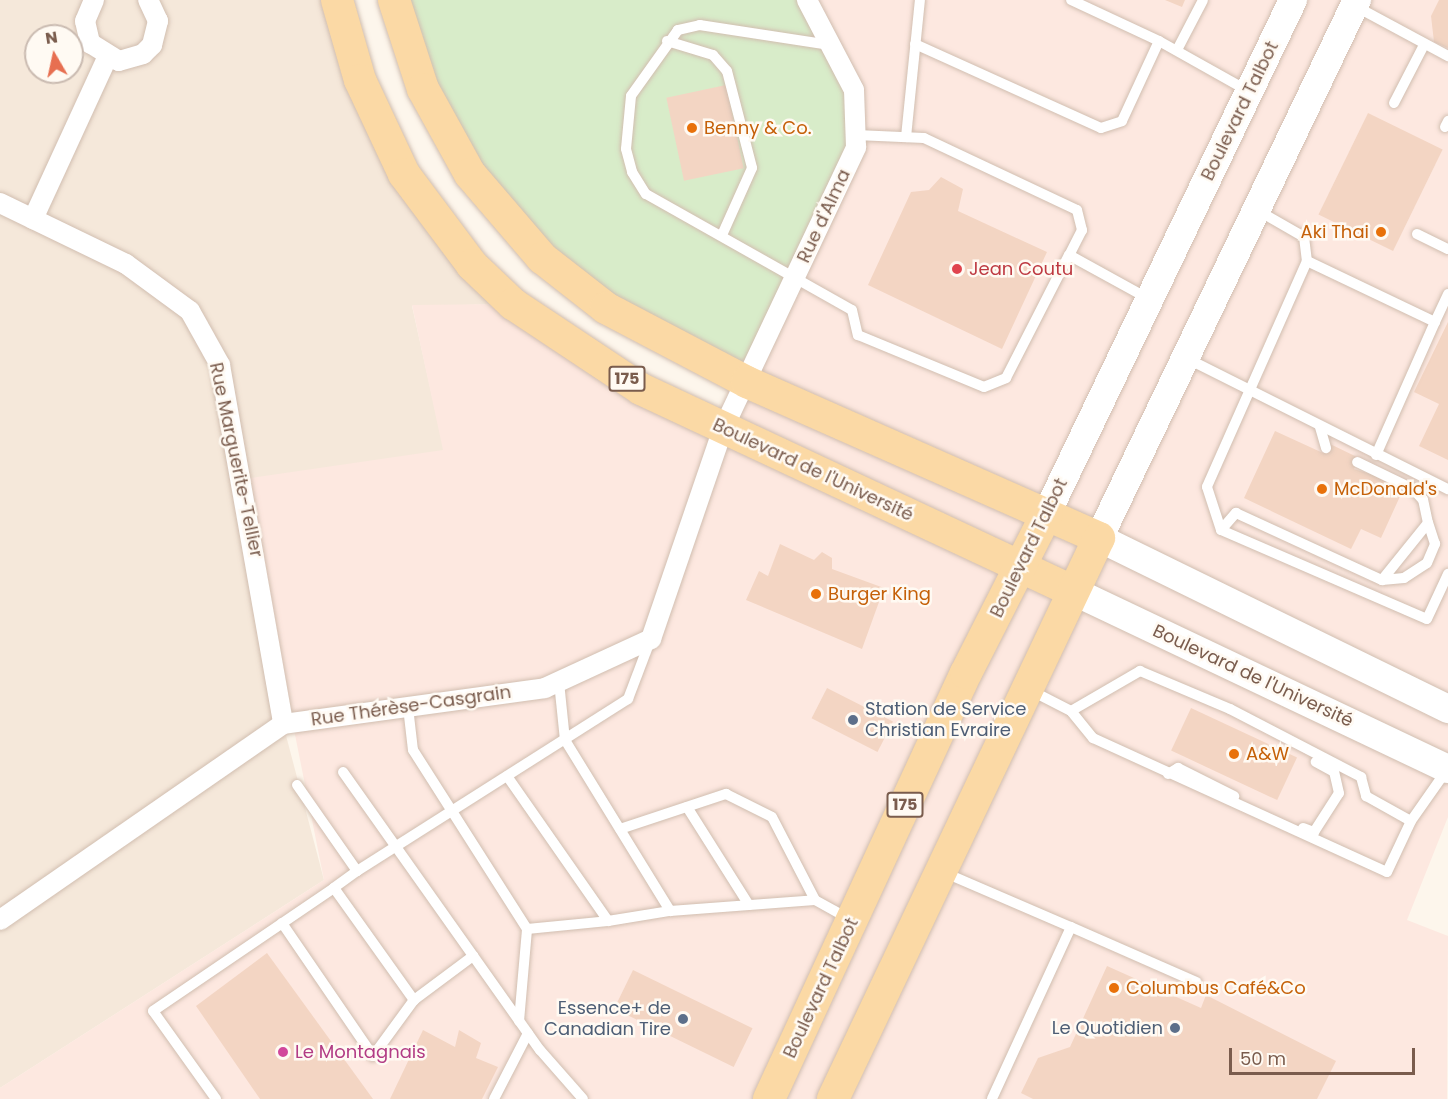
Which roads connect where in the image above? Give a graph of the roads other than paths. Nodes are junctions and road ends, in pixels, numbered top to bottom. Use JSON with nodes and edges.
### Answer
{"nodes":[{"id":1,"x":94,"y":0,"type":"edge"},
{"id":2,"x":148,"y":0,"type":"edge"},
{"id":3,"x":337,"y":0,"type":"edge"},
{"id":4,"x":394,"y":0,"type":"edge"},
{"id":5,"x":807,"y":0,"type":"edge"},
{"id":6,"x":920,"y":0,"type":"edge"},
{"id":7,"x":1071,"y":0,"type":"edge"},
{"id":8,"x":1203,"y":0,"type":"edge"},
{"id":9,"x":1293,"y":0,"type":"edge"},
{"id":10,"x":1356,"y":3,"type":"edge"},
{"id":11,"x":667,"y":41,"type":"junction"},
{"id":12,"x":1159,"y":41,"type":"junction"},
{"id":13,"x":915,"y":44,"type":"junction"},
{"id":14,"x":831,"y":45,"type":"junction"},
{"id":15,"x":1424,"y":45,"type":"junction"},
{"id":16,"x":1177,"y":51,"type":"junction"},
{"id":17,"x":1448,"y":56,"type":"edge"},
{"id":18,"x":107,"y":58,"type":"junction"},
{"id":19,"x":1249,"y":91,"type":"junction"},
{"id":20,"x":1394,"y":103,"type":"dead end"},
{"id":21,"x":856,"y":135,"type":"junction"},
{"id":22,"x":906,"y":137,"type":"junction"},
{"id":23,"x":0,"y":203,"type":"edge"},
{"id":24,"x":1257,"y":210,"type":"junction"},
{"id":25,"x":33,"y":219,"type":"junction"},
{"id":26,"x":1417,"y":234,"type":"dead end"},
{"id":27,"x":722,"y":235,"type":"junction"},
{"id":28,"x":1448,"y":249,"type":"edge"},
{"id":29,"x":1069,"y":255,"type":"junction"},
{"id":30,"x":1307,"y":261,"type":"junction"},
{"id":31,"x":796,"y":275,"type":"junction"},
{"id":32,"x":1448,"y":294,"type":"edge"},
{"id":33,"x":1150,"y":299,"type":"junction"},
{"id":34,"x":1435,"y":322,"type":"junction"},
{"id":35,"x":1186,"y":358,"type":"junction"},
{"id":36,"x":747,"y":382,"type":"junction"},
{"id":37,"x":1246,"y":388,"type":"junction"},
{"id":38,"x":1320,"y":426,"type":"junction"},
{"id":39,"x":723,"y":429,"type":"junction"},
{"id":40,"x":1326,"y":448,"type":"dead end"},
{"id":41,"x":1376,"y":454,"type":"junction"},
{"id":42,"x":1357,"y":462,"type":"dead end"},
{"id":43,"x":1448,"y":489,"type":"edge"},
{"id":44,"x":1047,"y":513,"type":"junction"},
{"id":45,"x":1428,"y":523,"type":"junction"},
{"id":46,"x":1221,"y":530,"type":"junction"},
{"id":47,"x":1099,"y":538,"type":"junction"},
{"id":48,"x":1020,"y":567,"type":"junction"},
{"id":49,"x":1448,"y":574,"type":"edge"},
{"id":50,"x":1382,"y":580,"type":"junction"},
{"id":51,"x":1073,"y":591,"type":"junction"},
{"id":52,"x":651,"y":639,"type":"junction"},
{"id":53,"x":559,"y":682,"type":"junction"},
{"id":54,"x":1028,"y":688,"type":"junction"},
{"id":55,"x":408,"y":707,"type":"junction"},
{"id":56,"x":1230,"y":709,"type":"junction"},
{"id":57,"x":1448,"y":709,"type":"edge"},
{"id":58,"x":1071,"y":711,"type":"junction"},
{"id":59,"x":284,"y":724,"type":"junction"},
{"id":60,"x":565,"y":740,"type":"junction"},
{"id":61,"x":1448,"y":768,"type":"edge"},
{"id":62,"x":343,"y":772,"type":"dead end"},
{"id":63,"x":1168,"y":774,"type":"junction"},
{"id":64,"x":507,"y":776,"type":"junction"},
{"id":65,"x":297,"y":785,"type":"dead end"},
{"id":66,"x":687,"y":807,"type":"junction"},
{"id":67,"x":452,"y":811,"type":"junction"},
{"id":68,"x":1411,"y":821,"type":"junction"},
{"id":69,"x":620,"y":829,"type":"junction"},
{"id":70,"x":395,"y":847,"type":"junction"},
{"id":71,"x":357,"y":871,"type":"junction"},
{"id":72,"x":941,"y":871,"type":"junction"},
{"id":73,"x":334,"y":888,"type":"junction"},
{"id":74,"x":815,"y":900,"type":"junction"},
{"id":75,"x":749,"y":905,"type":"junction"},
{"id":76,"x":670,"y":911,"type":"junction"},
{"id":77,"x":0,"y":920,"type":"edge"},
{"id":78,"x":852,"y":920,"type":"junction"},
{"id":79,"x":608,"y":921,"type":"junction"},
{"id":80,"x":282,"y":923,"type":"junction"},
{"id":81,"x":1071,"y":927,"type":"junction"},
{"id":82,"x":527,"y":929,"type":"junction"},
{"id":83,"x":473,"y":956,"type":"junction"},
{"id":84,"x":1196,"y":982,"type":"dead end"},
{"id":85,"x":414,"y":1000,"type":"junction"},
{"id":86,"x":519,"y":1021,"type":"junction"},
{"id":87,"x":528,"y":1034,"type":"junction"},
{"id":88,"x":216,"y":1099,"type":"edge"},
{"id":89,"x":494,"y":1099,"type":"edge"},
{"id":90,"x":583,"y":1099,"type":"edge"},
{"id":91,"x":769,"y":1099,"type":"edge"},
{"id":92,"x":833,"y":1099,"type":"edge"},
{"id":93,"x":992,"y":1099,"type":"edge"}],
"edges":[{"from":1,"to":18,"type":"street"},
{"from":2,"to":18,"type":"street"},
{"from":3,"to":39,"type":"main road","name":"Boulevard de l'Université","number":"175"},
{"from":4,"to":36,"type":"main road"},
{"from":5,"to":14,"type":"street","name":"Rue d'Alma"},
{"from":6,"to":13,"type":"lane"},
{"from":7,"to":12,"type":"lane"},
{"from":8,"to":16,"type":"lane"},
{"from":9,"to":19,"type":"main road","name":"Boulevard Talbot"},
{"from":10,"to":15,"type":"lane"},
{"from":10,"to":24,"type":"main road"},
{"from":11,"to":14,"type":"lane"},
{"from":11,"to":27,"type":"lane"},
{"from":11,"to":27,"type":"lane"},
{"from":12,"to":13,"type":"lane"},
{"from":12,"to":16,"type":"lane"},
{"from":13,"to":22,"type":"lane"},
{"from":14,"to":21,"type":"street","name":"Rue d'Alma"},
{"from":15,"to":17,"type":"lane"},
{"from":15,"to":20,"type":"lane"},
{"from":16,"to":19,"type":"lane"},
{"from":18,"to":25,"type":"street"},
{"from":19,"to":33,"type":"main road","name":"Boulevard Talbot"},
{"from":21,"to":22,"type":"lane"},
{"from":21,"to":31,"type":"street","name":"Rue d'Alma"},
{"from":22,"to":29,"type":"lane"},
{"from":23,"to":25,"type":"street","name":"Rue Marguerite-Tellier"},
{"from":24,"to":30,"type":"lane"},
{"from":24,"to":35,"type":"main road"},
{"from":25,"to":59,"type":"street","name":"Rue Marguerite-Tellier"},
{"from":26,"to":28,"type":"lane"},
{"from":27,"to":31,"type":"lane"},
{"from":29,"to":31,"type":"lane"},
{"from":29,"to":33,"type":"lane"},
{"from":30,"to":34,"type":"lane"},
{"from":30,"to":37,"type":"lane"},
{"from":31,"to":36,"type":"street","name":"Rue d'Alma"},
{"from":32,"to":34,"type":"lane"},
{"from":33,"to":44,"type":"main road","name":"Boulevard Talbot"},
{"from":34,"to":41,"type":"lane"},
{"from":35,"to":37,"type":"lane"},
{"from":35,"to":47,"type":"main road"},
{"from":36,"to":39,"type":"street","name":"Rue d'Alma"},
{"from":36,"to":44,"type":"main road"},
{"from":37,"to":38,"type":"lane"},
{"from":37,"to":46,"type":"lane"},
{"from":38,"to":40,"type":"lane"},
{"from":38,"to":41,"type":"lane"},
{"from":39,"to":48,"type":"main road","name":"Boulevard de l'Université","number":"175"},
{"from":39,"to":52,"type":"street"},
{"from":41,"to":43,"type":"lane"},
{"from":42,"to":45,"type":"lane"},
{"from":44,"to":47,"type":"main road"},
{"from":44,"to":48,"type":"main road","name":"Boulevard Talbot","number":"175"},
{"from":45,"to":50,"type":"lane"},
{"from":45,"to":50,"type":"lane"},
{"from":46,"to":49,"type":"lane"},
{"from":46,"to":50,"type":"lane"},
{"from":47,"to":51,"type":"main road"},
{"from":47,"to":57,"type":"main road"},
{"from":48,"to":51,"type":"main road","name":"Boulevard de l'Université","number":"175"},
{"from":48,"to":78,"type":"main road","name":"Boulevard Talbot","number":"175"},
{"from":51,"to":54,"type":"main road"},
{"from":51,"to":61,"type":"main road","name":"Boulevard de l'Université"},
{"from":52,"to":53,"type":"street","name":"Rue Thérèse-Casgrain"},
{"from":52,"to":60,"type":"lane"},
{"from":53,"to":55,"type":"street","name":"Rue Thérèse-Casgrain"},
{"from":53,"to":60,"type":"lane"},
{"from":54,"to":58,"type":"lane"},
{"from":54,"to":72,"type":"main road"},
{"from":55,"to":59,"type":"street","name":"Rue Thérèse-Casgrain"},
{"from":55,"to":67,"type":"lane"},
{"from":56,"to":58,"type":"lane"},
{"from":56,"to":63,"type":"lane"},
{"from":56,"to":68,"type":"lane"},
{"from":58,"to":63,"type":"lane"},
{"from":59,"to":77,"type":"street","name":"Rue Thérèse-Casgrain"},
{"from":60,"to":64,"type":"lane"},
{"from":60,"to":69,"type":"lane"},
{"from":61,"to":68,"type":"lane"},
{"from":62,"to":70,"type":"lane"},
{"from":63,"to":68,"type":"lane"},
{"from":64,"to":67,"type":"lane"},
{"from":64,"to":79,"type":"lane"},
{"from":65,"to":71,"type":"lane"},
{"from":66,"to":69,"type":"lane"},
{"from":66,"to":74,"type":"lane"},
{"from":66,"to":75,"type":"lane"},
{"from":67,"to":70,"type":"lane"},
{"from":67,"to":82,"type":"lane"},
{"from":69,"to":76,"type":"lane"},
{"from":70,"to":71,"type":"lane"},
{"from":70,"to":83,"type":"lane"},
{"from":71,"to":73,"type":"lane"},
{"from":72,"to":81,"type":"lane"},
{"from":72,"to":92,"type":"main road"},
{"from":73,"to":80,"type":"lane"},
{"from":73,"to":85,"type":"lane"},
{"from":74,"to":75,"type":"lane"},
{"from":74,"to":78,"type":"lane"},
{"from":75,"to":76,"type":"lane"},
{"from":76,"to":79,"type":"lane"},
{"from":78,"to":91,"type":"main road","name":"Boulevard Talbot","number":"175"},
{"from":79,"to":82,"type":"lane"},
{"from":80,"to":85,"type":"lane"},
{"from":80,"to":88,"type":"lane"},
{"from":81,"to":84,"type":"lane"},
{"from":81,"to":93,"type":"lane"},
{"from":82,"to":86,"type":"lane"},
{"from":83,"to":85,"type":"lane"},
{"from":83,"to":86,"type":"lane"},
{"from":86,"to":87,"type":"lane"},
{"from":87,"to":89,"type":"lane"},
{"from":87,"to":90,"type":"lane"}]}
